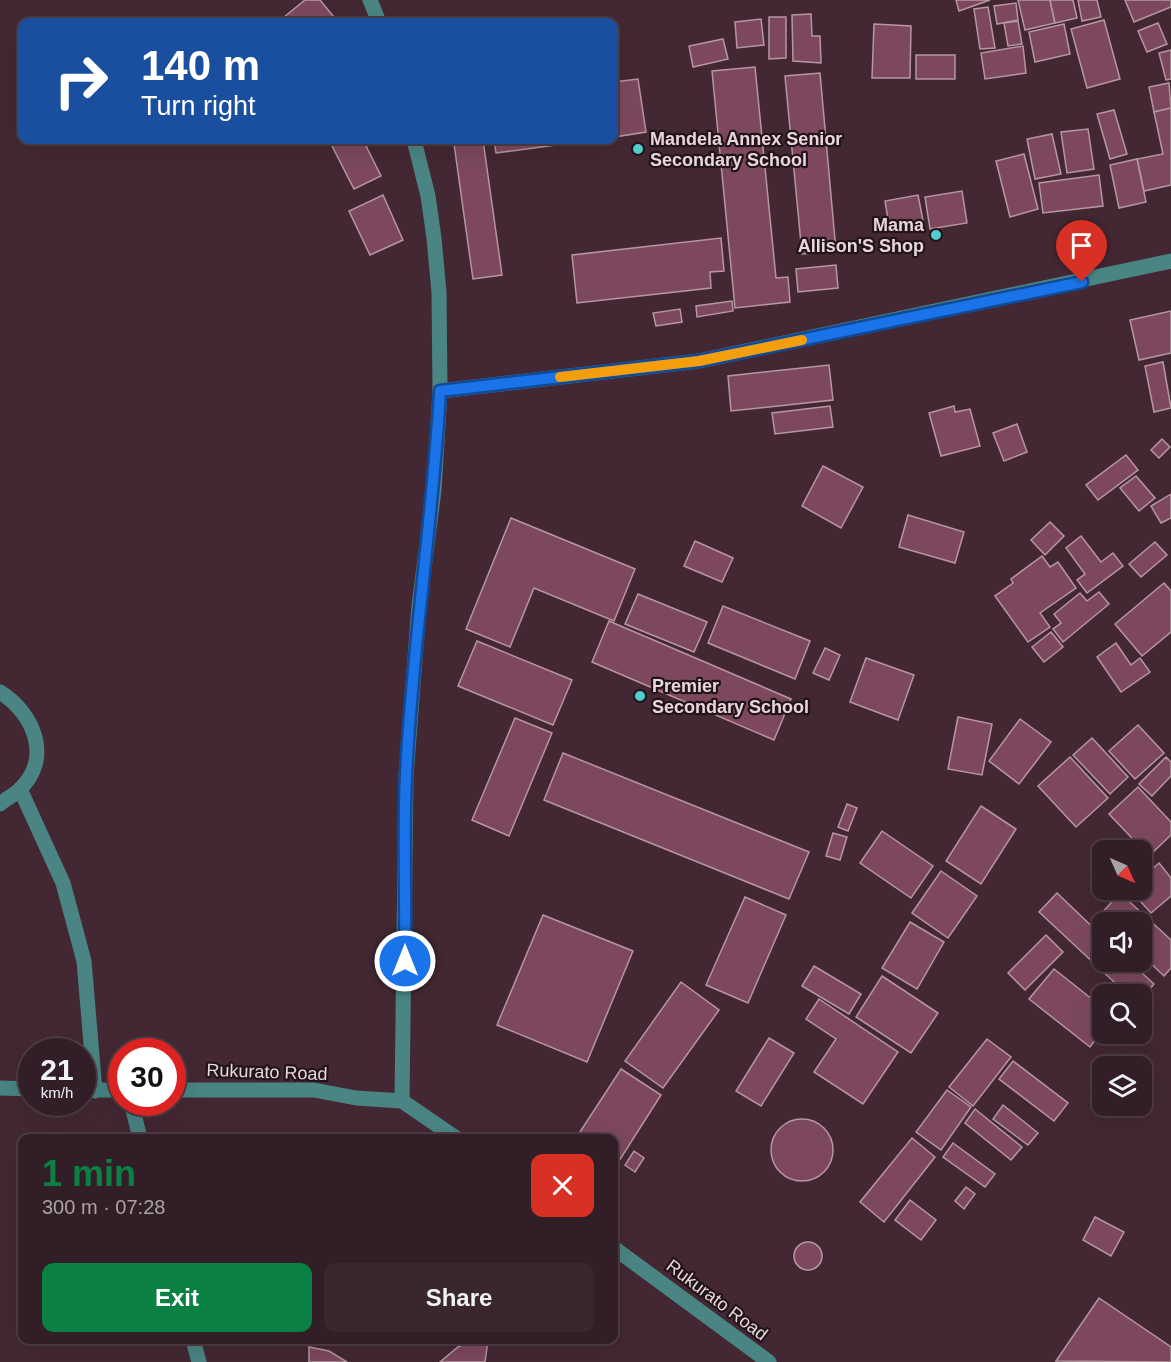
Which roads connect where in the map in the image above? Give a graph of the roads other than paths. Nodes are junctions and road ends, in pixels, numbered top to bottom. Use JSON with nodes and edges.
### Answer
{"nodes":[{"id":1,"x":370,"y":0,"type":"edge"},
{"id":2,"x":377,"y":18,"type":"edge"},
{"id":3,"x":415,"y":144,"type":"edge"},
{"id":4,"x":1171,"y":261,"type":"edge"},
{"id":5,"x":440,"y":391,"type":"junction"},
{"id":6,"x":0,"y":692,"type":"edge"},
{"id":7,"x":20,"y":789,"type":"junction"},
{"id":8,"x":0,"y":804,"type":"edge"},
{"id":9,"x":87,"y":1038,"type":"edge"},
{"id":10,"x":0,"y":1088,"type":"edge"},
{"id":11,"x":18,"y":1089,"type":"edge"},
{"id":12,"x":186,"y":1090,"type":"edge"},
{"id":13,"x":402,"y":1101,"type":"junction"},
{"id":14,"x":134,"y":1116,"type":"edge"},
{"id":15,"x":139,"y":1134,"type":"edge"},
{"id":16,"x":450,"y":1134,"type":"edge"},
{"id":17,"x":618,"y":1251,"type":"edge"},
{"id":18,"x":194,"y":1344,"type":"edge"},
{"id":19,"x":199,"y":1362,"type":"edge"},
{"id":20,"x":769,"y":1362,"type":"edge"}],
"edges":[{"from":1,"to":2,"type":"street"},
{"from":3,"to":5,"type":"street"},
{"from":4,"to":5,"type":"street"},
{"from":5,"to":13,"type":"street"},
{"from":6,"to":7,"type":"street"},
{"from":7,"to":8,"type":"street"},
{"from":7,"to":9,"type":"street"},
{"from":10,"to":11,"type":"street"},
{"from":12,"to":13,"type":"street","name":"Rukurato Road"},
{"from":13,"to":16,"type":"street"},
{"from":14,"to":15,"type":"street"},
{"from":17,"to":20,"type":"street","name":"Rukurato Road"},
{"from":18,"to":19,"type":"street"}]}
